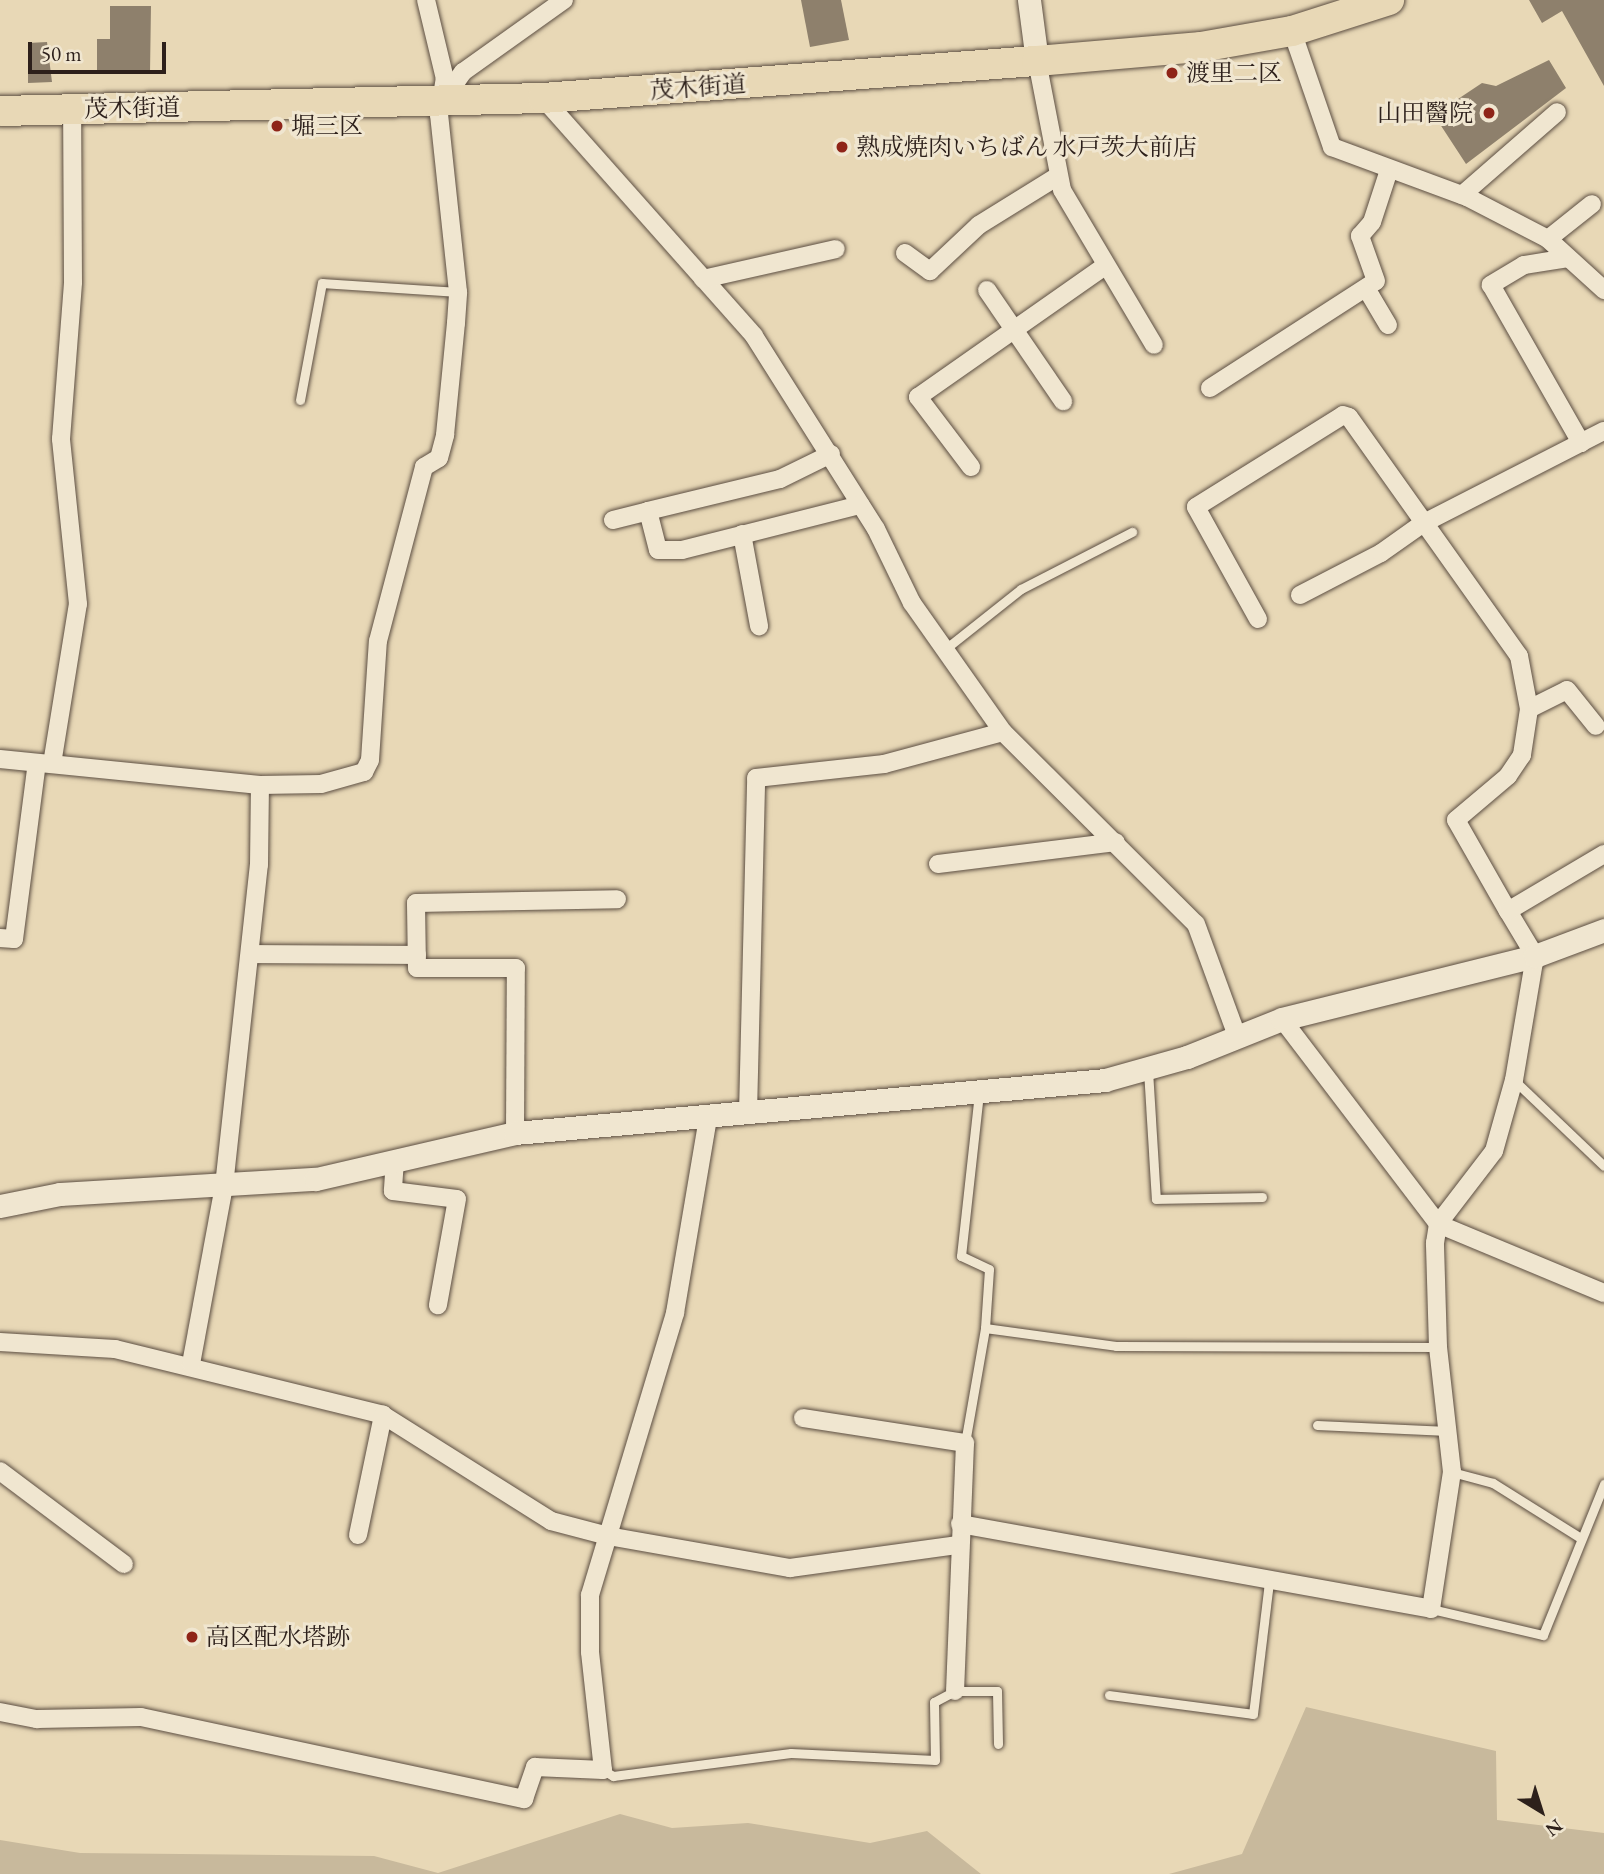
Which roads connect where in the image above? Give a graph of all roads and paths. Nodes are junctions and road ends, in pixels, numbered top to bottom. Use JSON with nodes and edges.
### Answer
{"nodes":[{"id":1,"x":426,"y":0,"type":"edge"},
{"id":2,"x":564,"y":0,"type":"edge"},
{"id":3,"x":1030,"y":0,"type":"edge"},
{"id":4,"x":1389,"y":0,"type":"edge"},
{"id":5,"x":1292,"y":31,"type":"junction"},
{"id":6,"x":1037,"y":61,"type":"junction"},
{"id":7,"x":543,"y":98,"type":"junction"},
{"id":8,"x":442,"y":102,"type":"junction"},
{"id":9,"x":72,"y":109,"type":"junction"},
{"id":10,"x":0,"y":111,"type":"edge"},
{"id":11,"x":1557,"y":112,"type":"dead end"},
{"id":12,"x":1389,"y":170,"type":"junction"},
{"id":13,"x":1058,"y":176,"type":"junction"},
{"id":14,"x":1462,"y":195,"type":"junction"},
{"id":15,"x":1592,"y":204,"type":"dead end"},
{"id":16,"x":1548,"y":239,"type":"junction"},
{"id":17,"x":836,"y":249,"type":"dead end"},
{"id":18,"x":905,"y":253,"type":"dead end"},
{"id":19,"x":1568,"y":258,"type":"junction"},
{"id":20,"x":1105,"y":266,"type":"junction"},
{"id":21,"x":703,"y":279,"type":"junction"},
{"id":22,"x":1366,"y":289,"type":"junction"},
{"id":23,"x":987,"y":290,"type":"dead end"},
{"id":24,"x":1604,"y":290,"type":"edge"},
{"id":25,"x":458,"y":292,"type":"junction"},
{"id":26,"x":1388,"y":325,"type":"dead end"},
{"id":27,"x":1014,"y":330,"type":"junction"},
{"id":28,"x":1154,"y":345,"type":"dead end"},
{"id":29,"x":1210,"y":388,"type":"dead end"},
{"id":30,"x":300,"y":400,"type":"dead end"},
{"id":31,"x":1063,"y":401,"type":"dead end"},
{"id":32,"x":1604,"y":431,"type":"edge"},
{"id":33,"x":1581,"y":443,"type":"junction"},
{"id":34,"x":831,"y":454,"type":"junction"},
{"id":35,"x":971,"y":467,"type":"dead end"},
{"id":36,"x":860,"y":505,"type":"junction"},
{"id":37,"x":649,"y":510,"type":"junction"},
{"id":38,"x":613,"y":520,"type":"dead end"},
{"id":39,"x":1422,"y":524,"type":"junction"},
{"id":40,"x":1132,"y":532,"type":"dead end"},
{"id":41,"x":742,"y":534,"type":"junction"},
{"id":42,"x":1300,"y":596,"type":"dead end"},
{"id":43,"x":1258,"y":619,"type":"dead end"},
{"id":44,"x":760,"y":626,"type":"dead end"},
{"id":45,"x":943,"y":651,"type":"junction"},
{"id":46,"x":1529,"y":709,"type":"junction"},
{"id":47,"x":1596,"y":726,"type":"dead end"},
{"id":48,"x":1003,"y":732,"type":"junction"},
{"id":49,"x":0,"y":759,"type":"edge"},
{"id":50,"x":44,"y":764,"type":"junction"},
{"id":51,"x":260,"y":785,"type":"junction"},
{"id":52,"x":1116,"y":842,"type":"junction"},
{"id":53,"x":1604,"y":854,"type":"edge"},
{"id":54,"x":938,"y":864,"type":"dead end"},
{"id":55,"x":617,"y":899,"type":"dead end"},
{"id":56,"x":1508,"y":911,"type":"junction"},
{"id":57,"x":1604,"y":930,"type":"edge"},
{"id":58,"x":0,"y":938,"type":"edge"},
{"id":59,"x":251,"y":954,"type":"junction"},
{"id":60,"x":417,"y":955,"type":"junction"},
{"id":61,"x":1535,"y":956,"type":"junction"},
{"id":62,"x":1282,"y":1019,"type":"junction"},
{"id":63,"x":1237,"y":1036,"type":"junction"},
{"id":64,"x":1147,"y":1070,"type":"junction"},
{"id":65,"x":1514,"y":1080,"type":"junction"},
{"id":66,"x":979,"y":1093,"type":"junction"},
{"id":67,"x":748,"y":1112,"type":"junction"},
{"id":68,"x":708,"y":1118,"type":"junction"},
{"id":69,"x":515,"y":1133,"type":"junction"},
{"id":70,"x":395,"y":1160,"type":"junction"},
{"id":71,"x":1604,"y":1166,"type":"edge"},
{"id":72,"x":224,"y":1186,"type":"junction"},
{"id":73,"x":1262,"y":1197,"type":"dead end"},
{"id":74,"x":0,"y":1206,"type":"edge"},
{"id":75,"x":1438,"y":1224,"type":"junction"},
{"id":76,"x":1604,"y":1293,"type":"edge"},
{"id":77,"x":438,"y":1305,"type":"dead end"},
{"id":78,"x":985,"y":1328,"type":"junction"},
{"id":79,"x":0,"y":1342,"type":"edge"},
{"id":80,"x":1438,"y":1347,"type":"junction"},
{"id":81,"x":191,"y":1364,"type":"junction"},
{"id":82,"x":383,"y":1415,"type":"junction"},
{"id":83,"x":803,"y":1418,"type":"dead end"},
{"id":84,"x":1317,"y":1425,"type":"dead end"},
{"id":85,"x":1448,"y":1431,"type":"junction"},
{"id":86,"x":965,"y":1443,"type":"junction"},
{"id":87,"x":0,"y":1471,"type":"edge"},
{"id":88,"x":1452,"y":1472,"type":"junction"},
{"id":89,"x":1604,"y":1484,"type":"edge"},
{"id":90,"x":960,"y":1524,"type":"junction"},
{"id":91,"x":358,"y":1535,"type":"dead end"},
{"id":92,"x":608,"y":1536,"type":"junction"},
{"id":93,"x":1579,"y":1536,"type":"junction"},
{"id":94,"x":958,"y":1545,"type":"junction"},
{"id":95,"x":124,"y":1564,"type":"dead end"},
{"id":96,"x":1269,"y":1581,"type":"junction"},
{"id":97,"x":1431,"y":1609,"type":"junction"},
{"id":98,"x":955,"y":1691,"type":"junction"},
{"id":99,"x":1109,"y":1695,"type":"dead end"},
{"id":100,"x":0,"y":1712,"type":"edge"},
{"id":101,"x":998,"y":1744,"type":"dead end"},
{"id":102,"x":603,"y":1770,"type":"junction"}],
"edges":[{"from":1,"to":8,"type":"street"},
{"from":2,"to":8,"type":"street"},
{"from":3,"to":6,"type":"street"},
{"from":4,"to":5,"type":"highway","name":"茂木街道"},
{"from":5,"to":6,"type":"highway","name":"茂木街道"},
{"from":5,"to":12,"type":"street"},
{"from":6,"to":7,"type":"highway","name":"茂木街道"},
{"from":6,"to":13,"type":"street"},
{"from":7,"to":8,"type":"highway","name":"茂木街道"},
{"from":7,"to":21,"type":"street"},
{"from":8,"to":9,"type":"highway","name":"茂木街道"},
{"from":8,"to":25,"type":"street"},
{"from":9,"to":10,"type":"highway","name":"茂木街道"},
{"from":9,"to":50,"type":"street"},
{"from":11,"to":14,"type":"street"},
{"from":12,"to":14,"type":"street"},
{"from":12,"to":22,"type":"street"},
{"from":13,"to":18,"type":"street"},
{"from":13,"to":20,"type":"street"},
{"from":14,"to":16,"type":"street"},
{"from":15,"to":16,"type":"street"},
{"from":16,"to":19,"type":"street"},
{"from":17,"to":21,"type":"street"},
{"from":19,"to":24,"type":"street"},
{"from":19,"to":33,"type":"street"},
{"from":20,"to":27,"type":"street"},
{"from":20,"to":28,"type":"street"},
{"from":21,"to":34,"type":"street"},
{"from":22,"to":26,"type":"street"},
{"from":22,"to":29,"type":"street"},
{"from":23,"to":27,"type":"street"},
{"from":25,"to":30,"type":"lane"},
{"from":25,"to":51,"type":"street"},
{"from":27,"to":31,"type":"street"},
{"from":27,"to":35,"type":"street"},
{"from":32,"to":33,"type":"street"},
{"from":33,"to":39,"type":"street"},
{"from":34,"to":36,"type":"street"},
{"from":34,"to":37,"type":"street"},
{"from":36,"to":41,"type":"street"},
{"from":36,"to":45,"type":"street"},
{"from":37,"to":38,"type":"street"},
{"from":37,"to":41,"type":"street"},
{"from":39,"to":42,"type":"street"},
{"from":39,"to":43,"type":"street"},
{"from":39,"to":46,"type":"street"},
{"from":40,"to":45,"type":"lane"},
{"from":41,"to":44,"type":"street"},
{"from":45,"to":48,"type":"street"},
{"from":46,"to":47,"type":"street"},
{"from":46,"to":56,"type":"street"},
{"from":48,"to":52,"type":"street"},
{"from":48,"to":67,"type":"street"},
{"from":49,"to":50,"type":"street"},
{"from":50,"to":51,"type":"street"},
{"from":50,"to":58,"type":"street"},
{"from":51,"to":59,"type":"street"},
{"from":52,"to":54,"type":"street"},
{"from":52,"to":63,"type":"street"},
{"from":53,"to":56,"type":"street"},
{"from":55,"to":60,"type":"street"},
{"from":56,"to":61,"type":"street"},
{"from":57,"to":61,"type":"street"},
{"from":59,"to":60,"type":"street"},
{"from":59,"to":72,"type":"street"},
{"from":60,"to":69,"type":"street"},
{"from":61,"to":62,"type":"street"},
{"from":61,"to":65,"type":"street"},
{"from":62,"to":63,"type":"street"},
{"from":62,"to":75,"type":"street"},
{"from":63,"to":64,"type":"street"},
{"from":64,"to":66,"type":"street"},
{"from":64,"to":73,"type":"lane"},
{"from":65,"to":71,"type":"lane"},
{"from":65,"to":75,"type":"street"},
{"from":66,"to":67,"type":"street"},
{"from":66,"to":78,"type":"lane"},
{"from":67,"to":68,"type":"street"},
{"from":68,"to":69,"type":"street"},
{"from":68,"to":92,"type":"street"},
{"from":69,"to":70,"type":"street"},
{"from":70,"to":72,"type":"street"},
{"from":70,"to":77,"type":"street"},
{"from":72,"to":74,"type":"street"},
{"from":72,"to":81,"type":"street"},
{"from":75,"to":76,"type":"street"},
{"from":75,"to":80,"type":"street"},
{"from":78,"to":80,"type":"lane"},
{"from":78,"to":86,"type":"lane"},
{"from":79,"to":81,"type":"street"},
{"from":80,"to":85,"type":"street"},
{"from":81,"to":82,"type":"street"},
{"from":82,"to":91,"type":"street"},
{"from":82,"to":92,"type":"street"},
{"from":83,"to":86,"type":"street"},
{"from":84,"to":85,"type":"lane"},
{"from":85,"to":88,"type":"street"},
{"from":86,"to":90,"type":"street"},
{"from":87,"to":95,"type":"street"},
{"from":88,"to":93,"type":"lane"},
{"from":88,"to":97,"type":"street"},
{"from":89,"to":93,"type":"lane"},
{"from":90,"to":94,"type":"street"},
{"from":90,"to":96,"type":"street"},
{"from":92,"to":94,"type":"street"},
{"from":92,"to":102,"type":"street"},
{"from":93,"to":97,"type":"lane"},
{"from":94,"to":98,"type":"street"},
{"from":96,"to":97,"type":"street"},
{"from":96,"to":99,"type":"lane"},
{"from":98,"to":101,"type":"lane"},
{"from":98,"to":102,"type":"lane"},
{"from":100,"to":102,"type":"street"}]}
